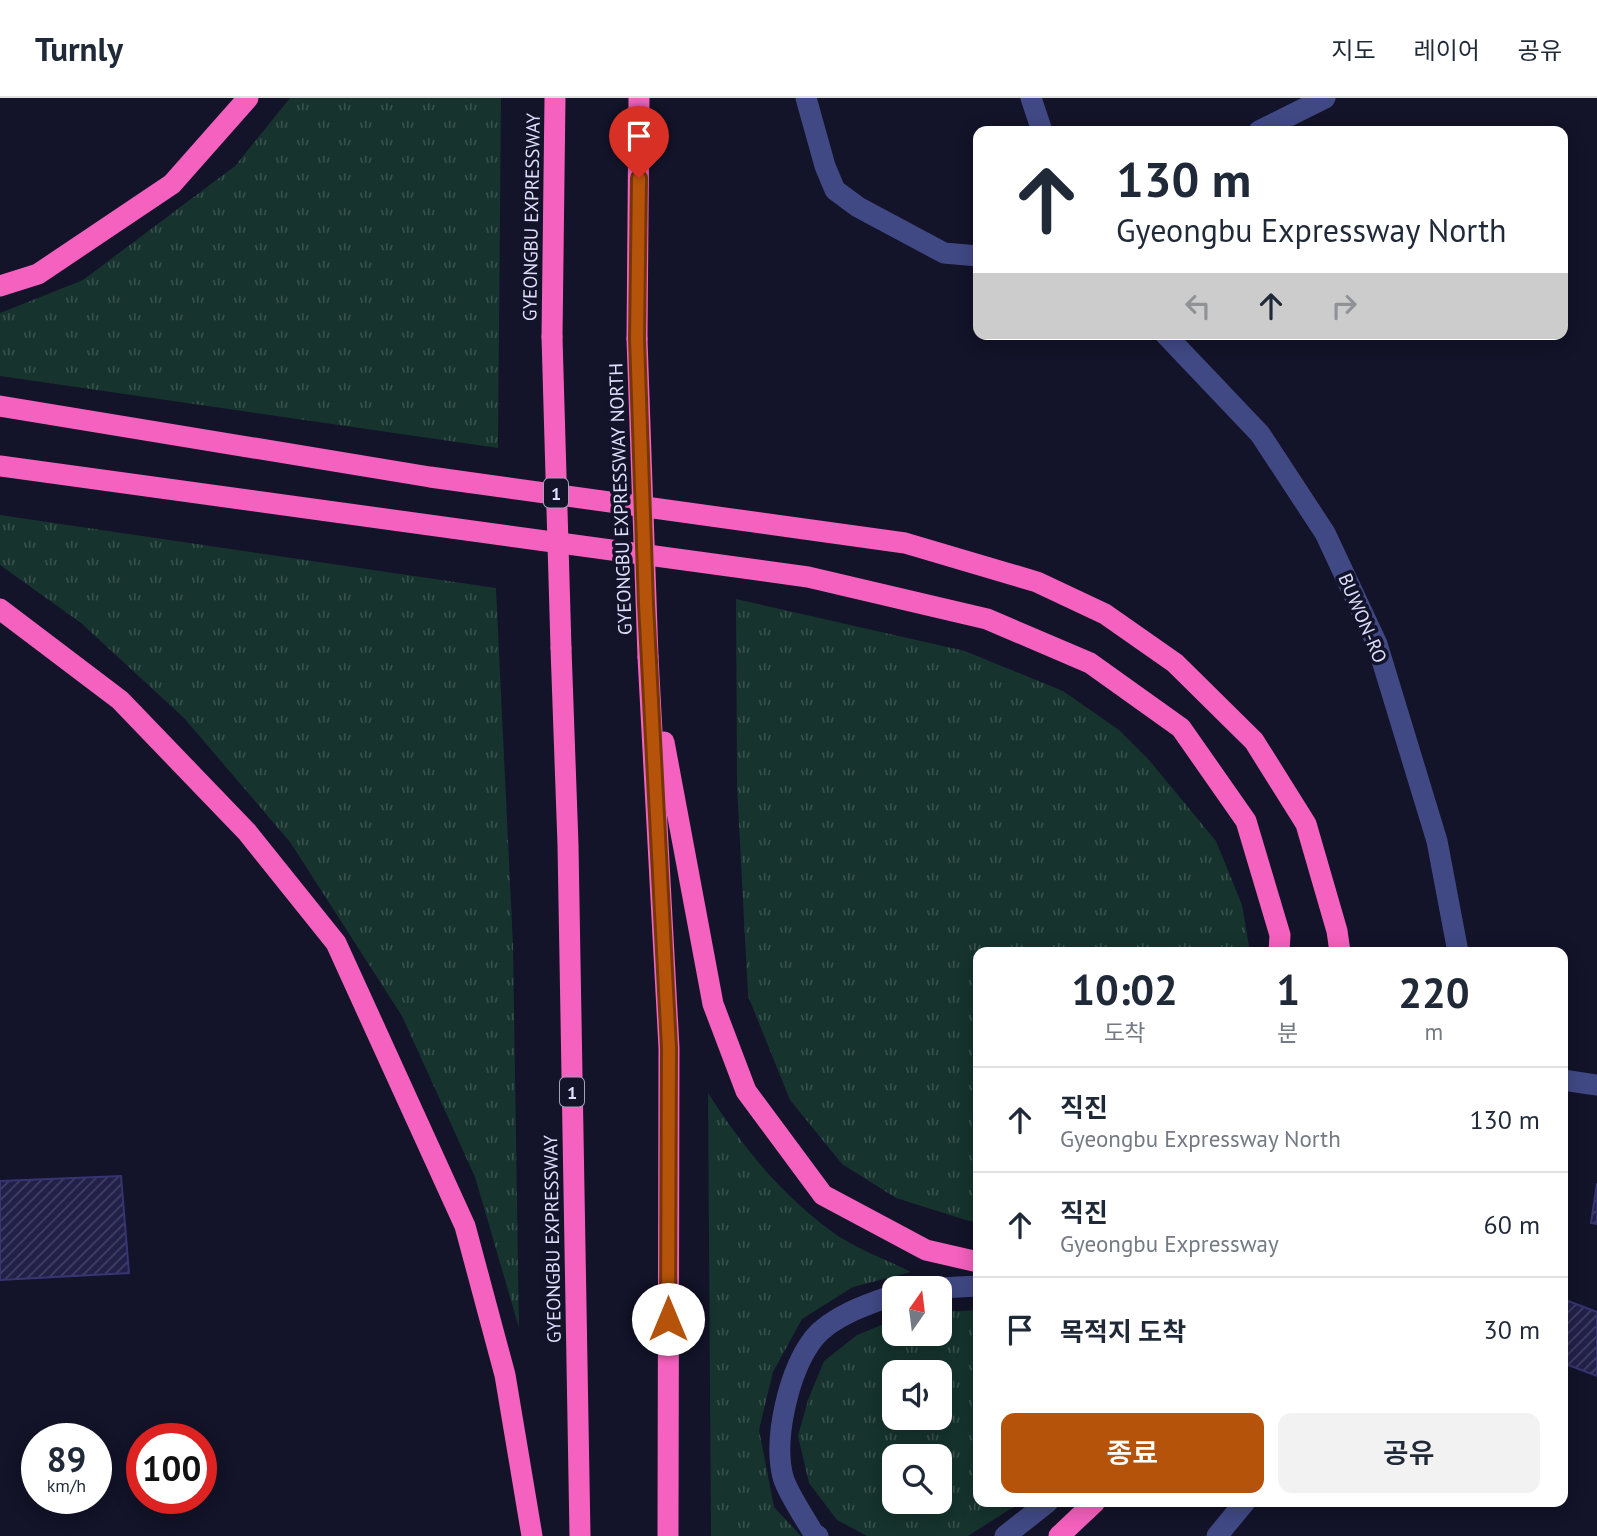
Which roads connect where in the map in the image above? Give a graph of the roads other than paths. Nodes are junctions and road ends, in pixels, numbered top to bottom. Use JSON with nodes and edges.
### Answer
{"nodes":[{"id":1,"x":248,"y":98,"type":"edge"},
{"id":2,"x":555,"y":98,"type":"edge"},
{"id":3,"x":639,"y":98,"type":"edge"},
{"id":4,"x":806,"y":98,"type":"edge"},
{"id":5,"x":1031,"y":98,"type":"edge"},
{"id":6,"x":1325,"y":98,"type":"edge"},
{"id":7,"x":1040,"y":126,"type":"edge"},
{"id":8,"x":1269,"y":126,"type":"edge"},
{"id":9,"x":973,"y":256,"type":"edge"},
{"id":10,"x":0,"y":286,"type":"edge"},
{"id":11,"x":1171,"y":340,"type":"edge"},
{"id":12,"x":0,"y":406,"type":"edge"},
{"id":13,"x":0,"y":466,"type":"edge"},
{"id":14,"x":0,"y":609,"type":"edge"},
{"id":15,"x":648,"y":657,"type":"junction"},
{"id":16,"x":1279,"y":947,"type":"edge"},
{"id":17,"x":1339,"y":947,"type":"edge"},
{"id":18,"x":1457,"y":947,"type":"edge"},
{"id":19,"x":1568,"y":1081,"type":"edge"},
{"id":20,"x":1597,"y":1085,"type":"edge"},
{"id":21,"x":973,"y":1261,"type":"edge"},
{"id":22,"x":973,"y":1286,"type":"edge"},
{"id":23,"x":952,"y":1287,"type":"edge"},
{"id":24,"x":882,"y":1299,"type":"edge"},
{"id":25,"x":1042,"y":1507,"type":"edge"},
{"id":26,"x":1090,"y":1507,"type":"edge"},
{"id":27,"x":1241,"y":1507,"type":"edge"},
{"id":28,"x":533,"y":1536,"type":"edge"},
{"id":29,"x":580,"y":1536,"type":"edge"},
{"id":30,"x":668,"y":1536,"type":"edge"},
{"id":31,"x":818,"y":1536,"type":"edge"},
{"id":32,"x":1004,"y":1536,"type":"edge"},
{"id":33,"x":1059,"y":1536,"type":"edge"},
{"id":34,"x":1217,"y":1536,"type":"edge"}],
"edges":[{"from":1,"to":10,"type":"highway"},
{"from":2,"to":29,"type":"highway","name":"GYEONGBU EXPRESSWAY","number":"1","bridge":true},
{"from":3,"to":15,"type":"highway","name":"GYEONGBU EXPRESSWAY NORTH","bridge":true},
{"from":4,"to":9,"type":"street"},
{"from":5,"to":7,"type":"street"},
{"from":6,"to":8,"type":"street"},
{"from":11,"to":18,"type":"street","name":"BUWON-RO"},
{"from":12,"to":17,"type":"highway"},
{"from":13,"to":16,"type":"highway"},
{"from":14,"to":28,"type":"highway"},
{"from":15,"to":21,"type":"highway"},
{"from":15,"to":30,"type":"highway"},
{"from":19,"to":20,"type":"street"},
{"from":22,"to":23,"type":"street"},
{"from":24,"to":31,"type":"street"},
{"from":25,"to":32,"type":"street"},
{"from":26,"to":33,"type":"highway"},
{"from":27,"to":34,"type":"street"}]}
